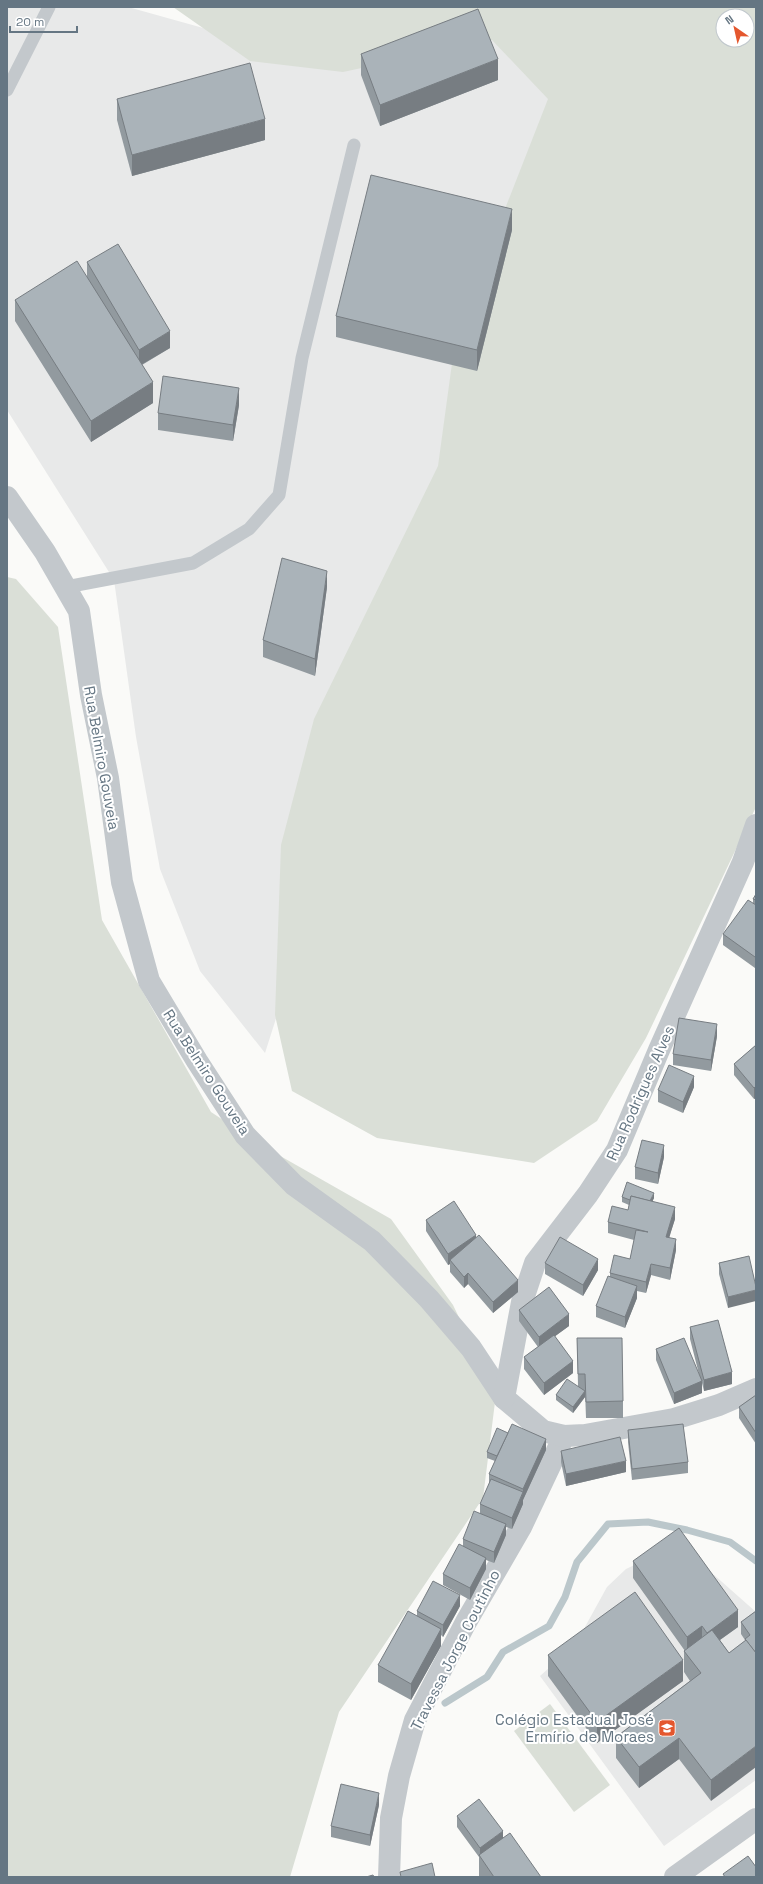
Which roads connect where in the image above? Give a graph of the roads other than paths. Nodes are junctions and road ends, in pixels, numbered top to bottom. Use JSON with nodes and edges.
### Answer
{"nodes":[{"id":1,"x":49,"y":7,"type":"edge"},
{"id":2,"x":7,"y":90,"type":"edge"},
{"id":3,"x":354,"y":145,"type":"dead end"},
{"id":4,"x":7,"y":497,"type":"edge"},
{"id":5,"x":66,"y":586,"type":"junction"},
{"id":6,"x":756,"y":825,"type":"edge"},
{"id":7,"x":756,"y":1389,"type":"edge"},
{"id":8,"x":504,"y":1398,"type":"junction"},
{"id":9,"x":564,"y":1436,"type":"junction"},
{"id":10,"x":756,"y":1819,"type":"edge"},
{"id":11,"x":389,"y":1877,"type":"edge"},
{"id":12,"x":675,"y":1877,"type":"edge"}],
"edges":[{"from":1,"to":2,"type":"lane"},
{"from":3,"to":5,"type":"lane"},
{"from":4,"to":5,"type":"street","name":"Rua Belmiro Gouveia"},
{"from":5,"to":8,"type":"street","name":"Rua Belmiro Gouveia"},
{"from":6,"to":8,"type":"street","name":"Rua Rodrigues Alves"},
{"from":7,"to":9,"type":"street","name":"Rua Belmiro Gouveia"},
{"from":8,"to":9,"type":"street","name":"Rua Belmiro Gouveia"},
{"from":9,"to":11,"type":"street","name":"Travessa Jorge Coutinho"},
{"from":10,"to":12,"type":"street"}]}
